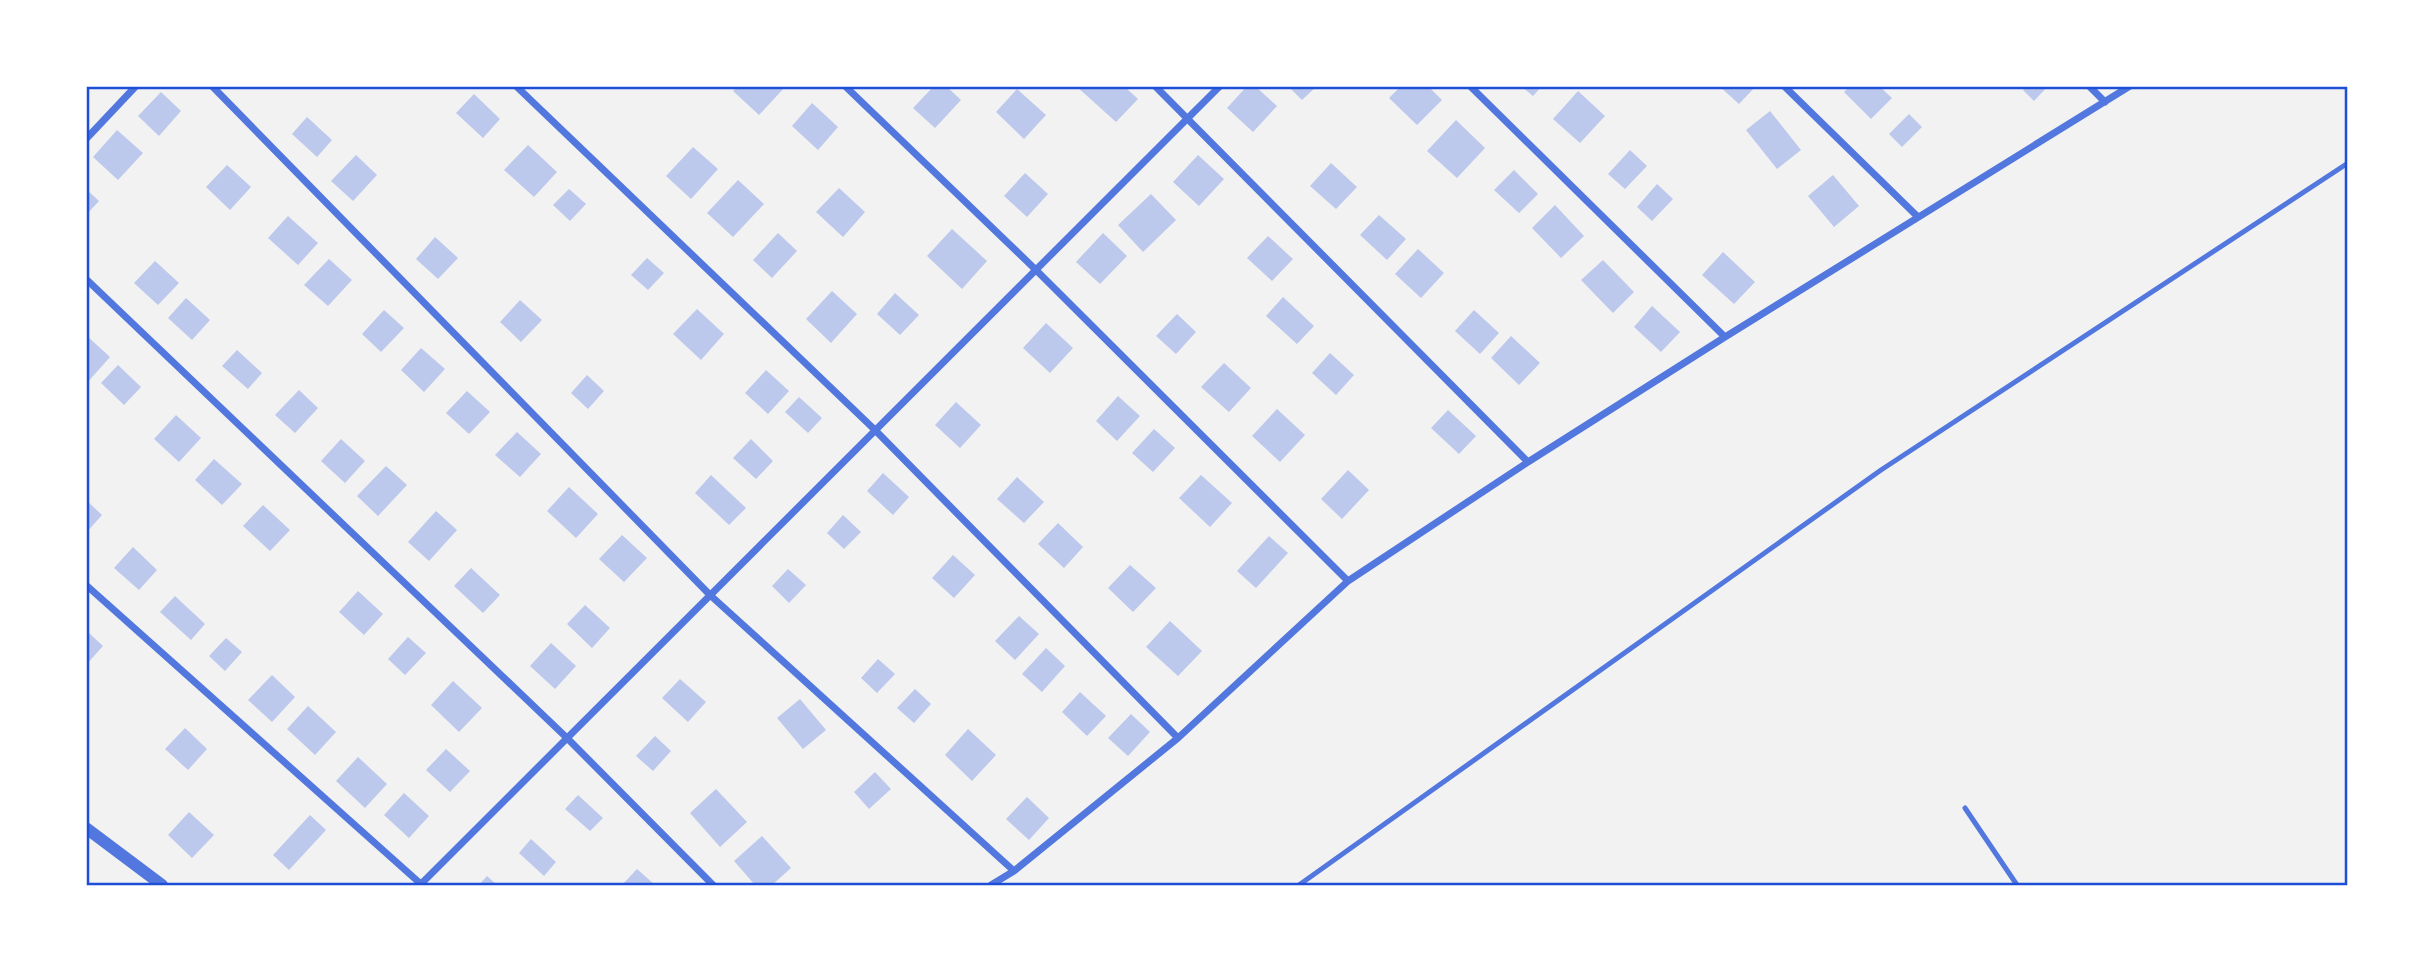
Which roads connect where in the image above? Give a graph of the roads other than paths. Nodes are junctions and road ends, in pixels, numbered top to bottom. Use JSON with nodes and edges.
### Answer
{"nodes":[{"id":1,"x":136,"y":86,"type":"edge"},
{"id":2,"x":212,"y":86,"type":"edge"},
{"id":3,"x":516,"y":86,"type":"edge"},
{"id":4,"x":845,"y":86,"type":"edge"},
{"id":5,"x":1155,"y":86,"type":"edge"},
{"id":6,"x":1220,"y":86,"type":"edge"},
{"id":7,"x":1470,"y":86,"type":"edge"},
{"id":8,"x":1784,"y":86,"type":"edge"},
{"id":9,"x":2089,"y":86,"type":"edge"},
{"id":10,"x":2130,"y":86,"type":"edge"},
{"id":11,"x":2105,"y":102,"type":"junction"},
{"id":12,"x":1188,"y":117,"type":"junction"},
{"id":13,"x":86,"y":139,"type":"edge"},
{"id":14,"x":2348,"y":163,"type":"edge"},
{"id":15,"x":1917,"y":216,"type":"junction"},
{"id":16,"x":1035,"y":270,"type":"junction"},
{"id":17,"x":86,"y":279,"type":"edge"},
{"id":18,"x":1725,"y":337,"type":"junction"},
{"id":19,"x":875,"y":430,"type":"junction"},
{"id":20,"x":1528,"y":462,"type":"junction"},
{"id":21,"x":1349,"y":581,"type":"junction"},
{"id":22,"x":86,"y":585,"type":"edge"},
{"id":23,"x":710,"y":595,"type":"junction"},
{"id":24,"x":567,"y":738,"type":"junction"},
{"id":25,"x":1178,"y":738,"type":"junction"},
{"id":26,"x":1965,"y":808,"type":"dead end"},
{"id":27,"x":86,"y":828,"type":"edge"},
{"id":28,"x":1014,"y":871,"type":"junction"},
{"id":29,"x":163,"y":885,"type":"edge"},
{"id":30,"x":421,"y":885,"type":"edge"},
{"id":31,"x":713,"y":885,"type":"edge"},
{"id":32,"x":991,"y":885,"type":"edge"},
{"id":33,"x":1298,"y":885,"type":"edge"},
{"id":34,"x":2017,"y":885,"type":"edge"}],
"edges":[{"from":1,"to":13,"type":"street"},
{"from":2,"to":23,"type":"street"},
{"from":3,"to":19,"type":"street"},
{"from":4,"to":16,"type":"street"},
{"from":5,"to":12,"type":"street"},
{"from":6,"to":12,"type":"street"},
{"from":7,"to":18,"type":"street"},
{"from":8,"to":15,"type":"street"},
{"from":9,"to":11,"type":"street"},
{"from":10,"to":11,"type":"street"},
{"from":11,"to":15,"type":"street"},
{"from":12,"to":16,"type":"street"},
{"from":12,"to":20,"type":"street"},
{"from":14,"to":33,"type":"lane"},
{"from":15,"to":18,"type":"street"},
{"from":16,"to":19,"type":"street"},
{"from":16,"to":21,"type":"street"},
{"from":17,"to":24,"type":"street"},
{"from":18,"to":20,"type":"street"},
{"from":19,"to":23,"type":"street"},
{"from":19,"to":25,"type":"street"},
{"from":20,"to":21,"type":"street"},
{"from":21,"to":25,"type":"street"},
{"from":22,"to":30,"type":"street"},
{"from":23,"to":24,"type":"street"},
{"from":23,"to":28,"type":"street"},
{"from":24,"to":30,"type":"street"},
{"from":24,"to":31,"type":"street"},
{"from":25,"to":28,"type":"street"},
{"from":26,"to":34,"type":"lane"},
{"from":27,"to":29,"type":"street"},
{"from":28,"to":32,"type":"street"}]}
